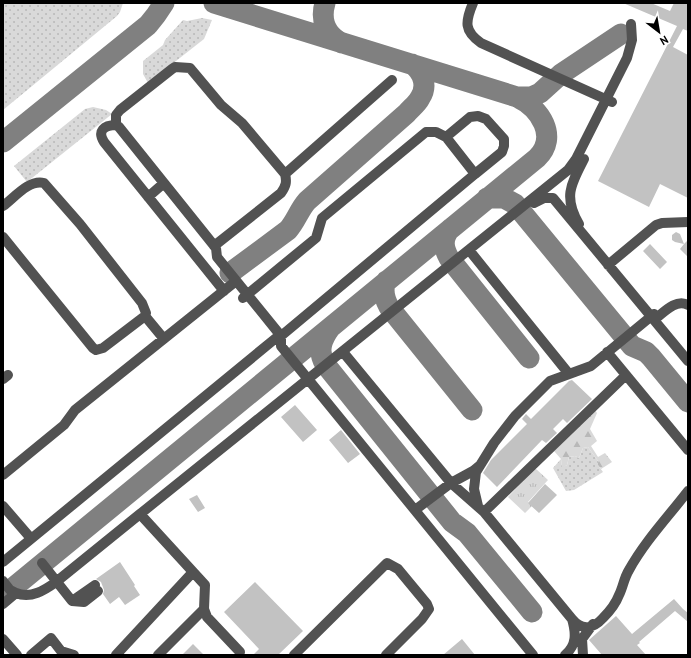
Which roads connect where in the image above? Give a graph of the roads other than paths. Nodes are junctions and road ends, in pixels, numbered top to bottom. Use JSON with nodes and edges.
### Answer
{"nodes":[{"id":1,"x":473,"y":3,"type":"edge"},
{"id":2,"x":479,"y":3,"type":"edge"},
{"id":3,"x":631,"y":24,"type":"dead end"},
{"id":4,"x":392,"y":80,"type":"dead end"},
{"id":5,"x":610,"y":99,"type":"junction"},
{"id":6,"x":116,"y":125,"type":"junction"},
{"id":7,"x":446,"y":137,"type":"junction"},
{"id":8,"x":285,"y":174,"type":"junction"},
{"id":9,"x":475,"y":174,"type":"junction"},
{"id":10,"x":554,"y":182,"type":"junction"},
{"id":11,"x":164,"y":183,"type":"junction"},
{"id":12,"x":570,"y":190,"type":"junction"},
{"id":13,"x":148,"y":197,"type":"junction"},
{"id":14,"x":553,"y":198,"type":"junction"},
{"id":15,"x":3,"y":206,"type":"edge"},
{"id":16,"x":688,"y":222,"type":"edge"},
{"id":17,"x":688,"y":226,"type":"edge"},
{"id":18,"x":3,"y":237,"type":"edge"},
{"id":19,"x":214,"y":246,"type":"junction"},
{"id":20,"x":470,"y":252,"type":"junction"},
{"id":21,"x":611,"y":266,"type":"junction"},
{"id":22,"x":233,"y":279,"type":"junction"},
{"id":23,"x":224,"y":291,"type":"junction"},
{"id":24,"x":245,"y":296,"type":"junction"},
{"id":25,"x":688,"y":305,"type":"edge"},
{"id":26,"x":688,"y":309,"type":"edge"},
{"id":27,"x":145,"y":316,"type":"junction"},
{"id":28,"x":654,"y":317,"type":"junction"},
{"id":29,"x":278,"y":337,"type":"junction"},
{"id":30,"x":164,"y":339,"type":"junction"},
{"id":31,"x":607,"y":352,"type":"junction"},
{"id":32,"x":344,"y":353,"type":"junction"},
{"id":33,"x":688,"y":354,"type":"edge"},
{"id":34,"x":688,"y":361,"type":"edge"},
{"id":35,"x":568,"y":372,"type":"junction"},
{"id":36,"x":626,"y":375,"type":"junction"},
{"id":37,"x":307,"y":382,"type":"junction"},
{"id":38,"x":688,"y":450,"type":"edge"},
{"id":39,"x":477,"y":468,"type":"junction"},
{"id":40,"x":3,"y":475,"type":"edge"},
{"id":41,"x":451,"y":483,"type":"junction"},
{"id":42,"x":688,"y":485,"type":"edge"},
{"id":43,"x":688,"y":491,"type":"edge"},
{"id":44,"x":3,"y":506,"type":"edge"},
{"id":45,"x":481,"y":509,"type":"junction"},
{"id":46,"x":415,"y":510,"type":"junction"},
{"id":47,"x":140,"y":514,"type":"junction"},
{"id":48,"x":28,"y":535,"type":"junction"},
{"id":49,"x":3,"y":556,"type":"edge"},
{"id":50,"x":3,"y":562,"type":"edge"},
{"id":51,"x":42,"y":564,"type":"dead end"},
{"id":52,"x":193,"y":572,"type":"junction"},
{"id":53,"x":3,"y":581,"type":"edge"},
{"id":54,"x":56,"y":582,"type":"junction"},
{"id":55,"x":96,"y":588,"type":"dead end"},
{"id":56,"x":16,"y":593,"type":"junction"},
{"id":57,"x":3,"y":604,"type":"edge"},
{"id":58,"x":204,"y":609,"type":"junction"},
{"id":59,"x":572,"y":619,"type":"junction"},
{"id":60,"x":591,"y":626,"type":"junction"},
{"id":61,"x":3,"y":639,"type":"edge"},
{"id":62,"x":582,"y":640,"type":"junction"},
{"id":63,"x":240,"y":652,"type":"dead end"},
{"id":64,"x":570,"y":654,"type":"edge"},
{"id":65,"x":17,"y":655,"type":"edge"},
{"id":66,"x":31,"y":655,"type":"edge"},
{"id":67,"x":74,"y":655,"type":"edge"},
{"id":68,"x":116,"y":655,"type":"edge"},
{"id":69,"x":158,"y":655,"type":"edge"},
{"id":70,"x":294,"y":655,"type":"edge"},
{"id":71,"x":386,"y":655,"type":"edge"},
{"id":72,"x":533,"y":655,"type":"edge"},
{"id":73,"x":583,"y":655,"type":"edge"}],
"edges":[{"from":1,"to":5,"type":"lane"},
{"from":2,"to":5,"type":"lane"},
{"from":3,"to":5,"type":"lane"},
{"from":4,"to":8,"type":"lane"},
{"from":5,"to":10,"type":"lane"},
{"from":5,"to":12,"type":"lane"},
{"from":6,"to":8,"type":"lane"},
{"from":6,"to":11,"type":"lane"},
{"from":6,"to":13,"type":"lane"},
{"from":7,"to":9,"type":"lane"},
{"from":7,"to":9,"type":"lane"},
{"from":7,"to":24,"type":"lane"},
{"from":8,"to":19,"type":"lane"},
{"from":9,"to":29,"type":"lane"},
{"from":10,"to":12,"type":"lane"},
{"from":10,"to":14,"type":"lane"},
{"from":10,"to":20,"type":"lane"},
{"from":11,"to":13,"type":"lane"},
{"from":11,"to":19,"type":"lane"},
{"from":12,"to":14,"type":"lane"},
{"from":12,"to":21,"type":"lane"},
{"from":13,"to":23,"type":"lane"},
{"from":14,"to":20,"type":"lane"},
{"from":14,"to":21,"type":"lane"},
{"from":15,"to":27,"type":"lane"},
{"from":16,"to":21,"type":"lane"},
{"from":17,"to":21,"type":"lane"},
{"from":18,"to":27,"type":"lane"},
{"from":19,"to":22,"type":"lane"},
{"from":20,"to":32,"type":"lane"},
{"from":20,"to":35,"type":"lane"},
{"from":21,"to":28,"type":"lane"},
{"from":22,"to":23,"type":"lane"},
{"from":22,"to":24,"type":"lane"},
{"from":23,"to":30,"type":"lane"},
{"from":24,"to":29,"type":"lane"},
{"from":25,"to":28,"type":"lane"},
{"from":26,"to":28,"type":"lane"},
{"from":27,"to":30,"type":"lane"},
{"from":28,"to":31,"type":"lane"},
{"from":28,"to":33,"type":"lane"},
{"from":28,"to":34,"type":"lane"},
{"from":28,"to":35,"type":"lane"},
{"from":29,"to":37,"type":"lane"},
{"from":29,"to":48,"type":"lane"},
{"from":29,"to":50,"type":"lane"},
{"from":30,"to":40,"type":"lane"},
{"from":31,"to":35,"type":"lane"},
{"from":31,"to":36,"type":"lane"},
{"from":32,"to":37,"type":"lane"},
{"from":32,"to":41,"type":"lane"},
{"from":35,"to":39,"type":"lane"},
{"from":36,"to":38,"type":"lane"},
{"from":36,"to":45,"type":"lane"},
{"from":37,"to":46,"type":"lane"},
{"from":37,"to":47,"type":"lane"},
{"from":39,"to":41,"type":"lane"},
{"from":39,"to":45,"type":"lane"},
{"from":41,"to":45,"type":"lane"},
{"from":41,"to":46,"type":"lane"},
{"from":42,"to":60,"type":"lane"},
{"from":43,"to":60,"type":"lane"},
{"from":44,"to":48,"type":"lane"},
{"from":45,"to":59,"type":"lane"},
{"from":46,"to":72,"type":"lane"},
{"from":47,"to":52,"type":"lane"},
{"from":47,"to":54,"type":"lane"},
{"from":48,"to":49,"type":"lane"},
{"from":51,"to":54,"type":"lane"},
{"from":52,"to":58,"type":"lane"},
{"from":52,"to":68,"type":"lane"},
{"from":53,"to":56,"type":"lane"},
{"from":54,"to":55,"type":"lane"},
{"from":54,"to":56,"type":"lane"},
{"from":56,"to":57,"type":"lane"},
{"from":58,"to":63,"type":"lane"},
{"from":58,"to":69,"type":"lane"},
{"from":59,"to":60,"type":"lane"},
{"from":59,"to":64,"type":"lane"},
{"from":60,"to":62,"type":"lane"},
{"from":61,"to":65,"type":"lane"},
{"from":62,"to":64,"type":"lane"},
{"from":62,"to":73,"type":"lane"},
{"from":66,"to":67,"type":"lane"},
{"from":70,"to":71,"type":"lane"}]}
